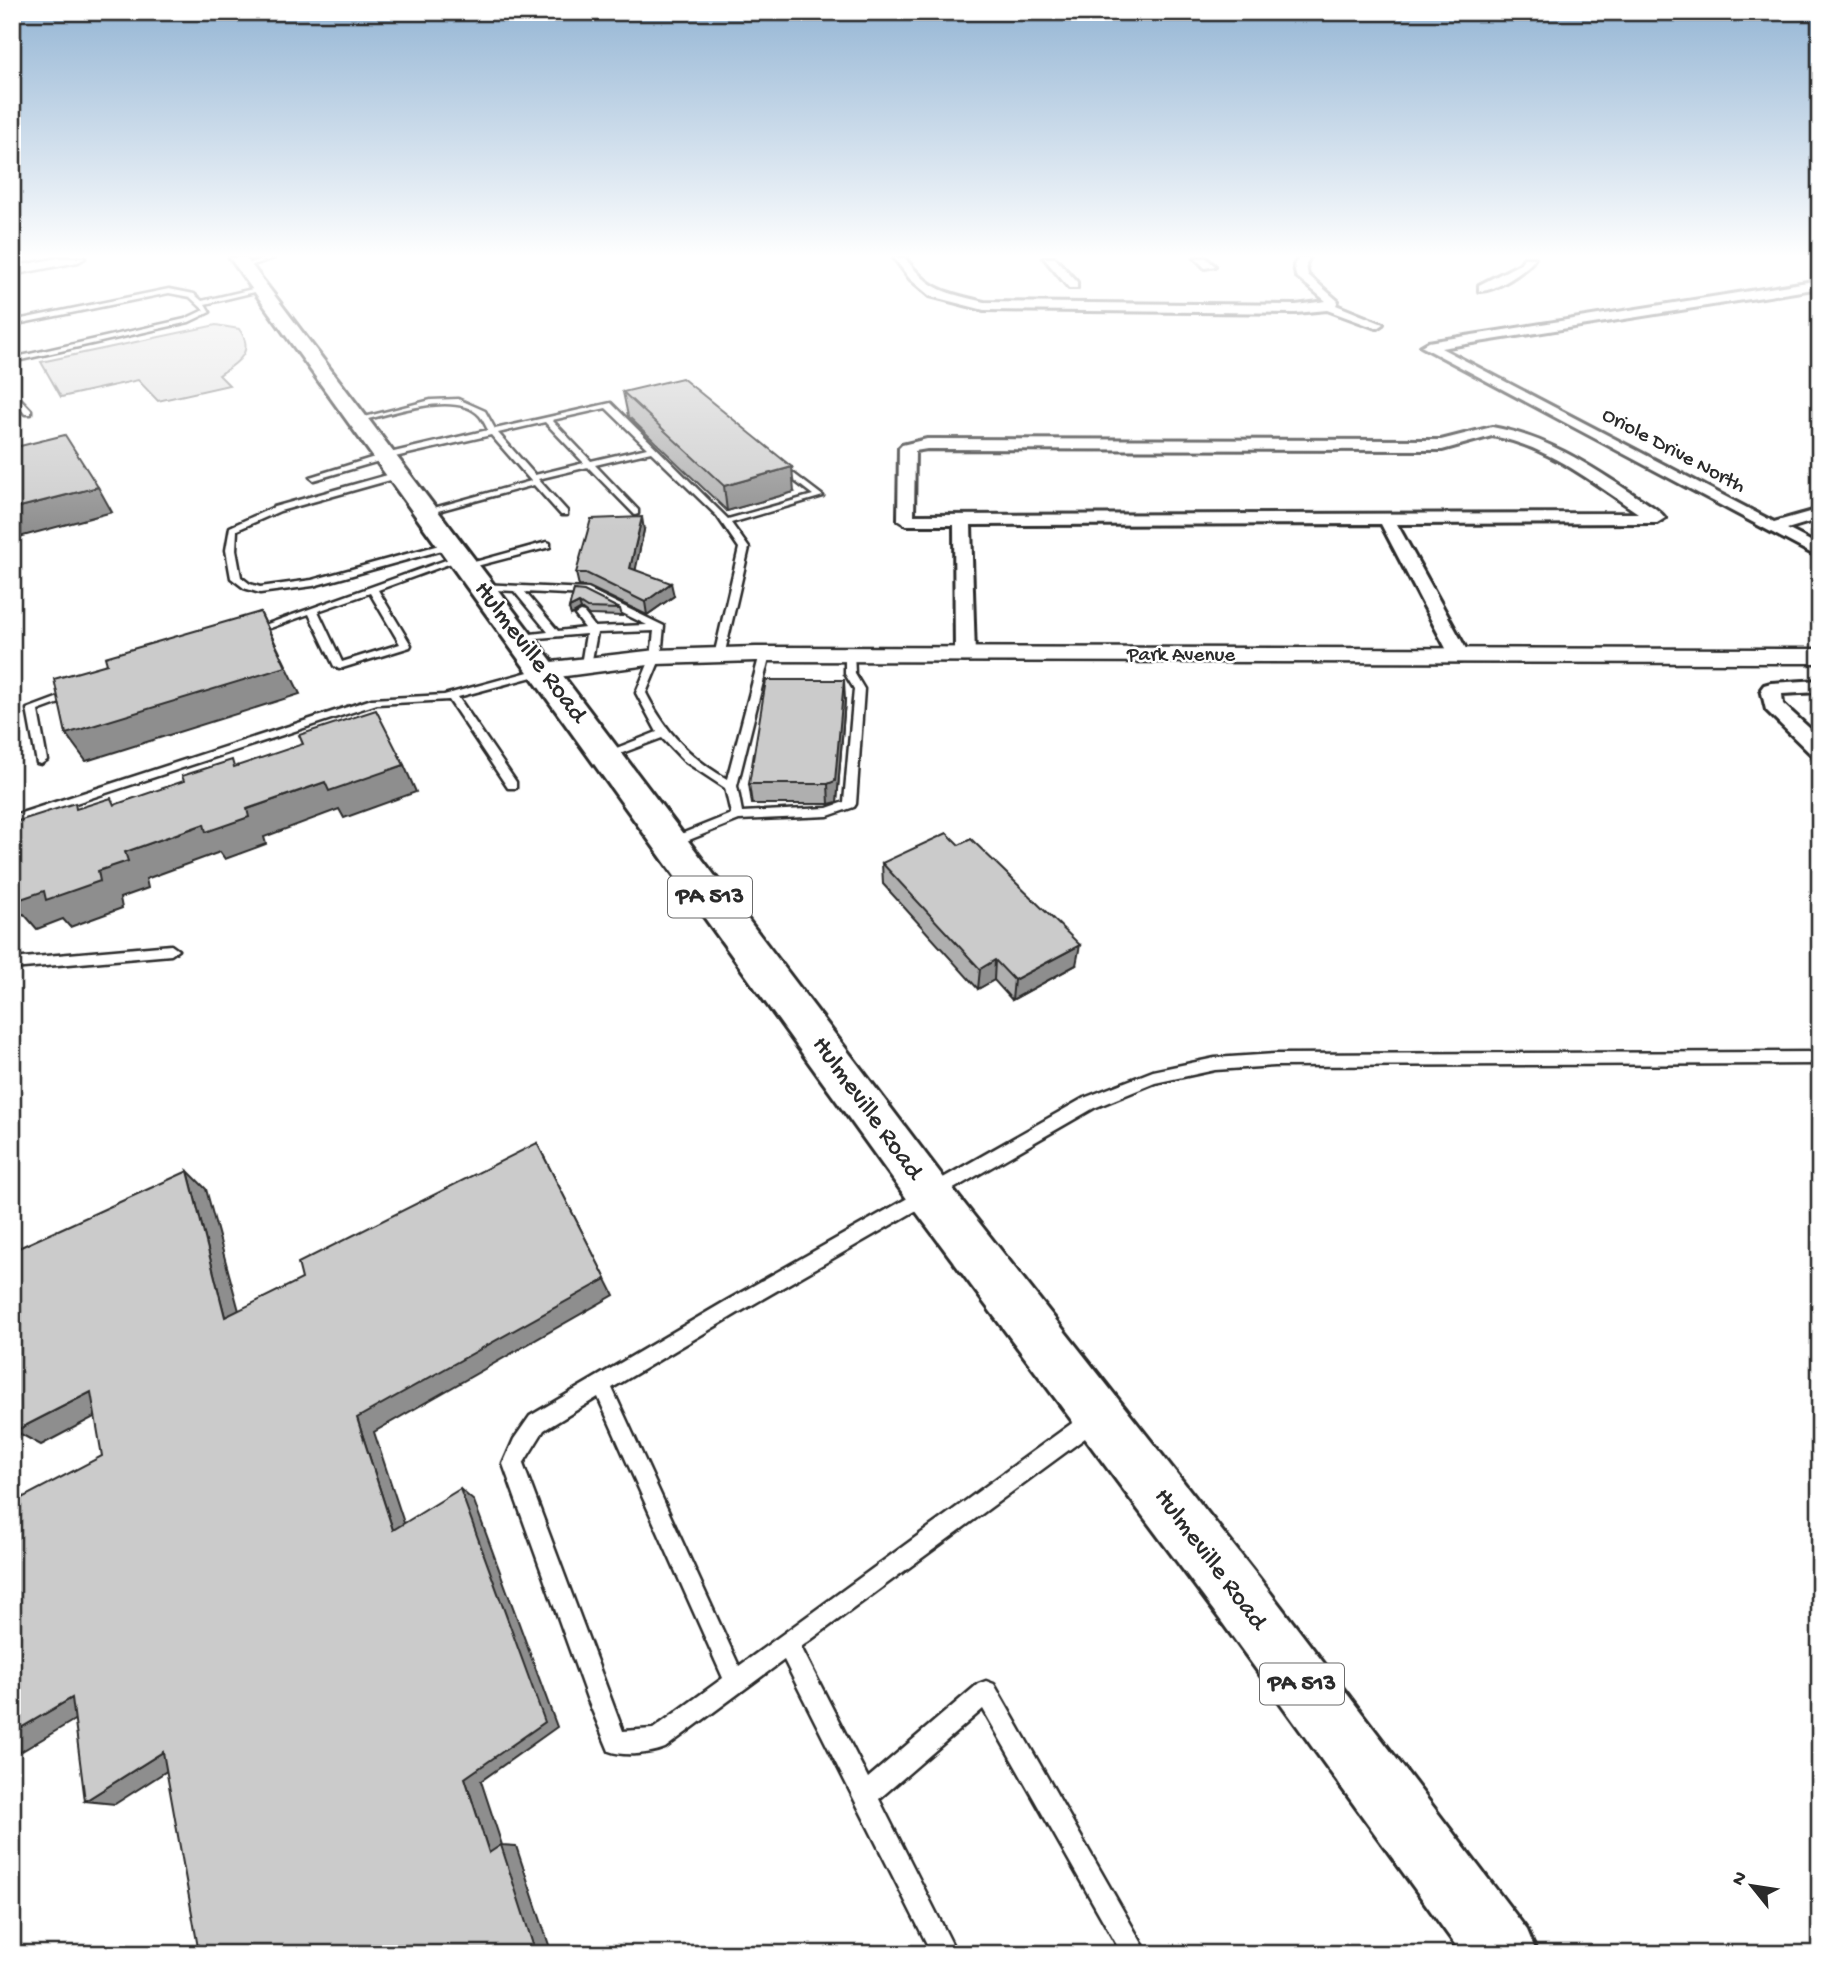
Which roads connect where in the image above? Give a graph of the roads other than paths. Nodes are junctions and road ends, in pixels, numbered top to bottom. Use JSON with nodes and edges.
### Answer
{"nodes":[{"id":1,"x":58,"y":350,"type":"edge"},
{"id":2,"x":306,"y":350,"type":"edge"},
{"id":3,"x":1435,"y":350,"type":"edge"},
{"id":4,"x":12,"y":360,"type":"edge"},
{"id":5,"x":12,"y":391,"type":"edge"},
{"id":6,"x":621,"y":403,"type":"dead end"},
{"id":7,"x":608,"y":405,"type":"junction"},
{"id":8,"x":28,"y":412,"type":"dead end"},
{"id":9,"x":546,"y":419,"type":"junction"},
{"id":10,"x":357,"y":420,"type":"junction"},
{"id":11,"x":493,"y":432,"type":"junction"},
{"id":12,"x":653,"y":449,"type":"junction"},
{"id":13,"x":764,"y":453,"type":"edge"},
{"id":14,"x":384,"y":457,"type":"junction"},
{"id":15,"x":590,"y":464,"type":"junction"},
{"id":16,"x":398,"y":475,"type":"junction"},
{"id":17,"x":314,"y":477,"type":"dead end"},
{"id":18,"x":535,"y":480,"type":"junction"},
{"id":19,"x":635,"y":512,"type":"dead end"},
{"id":20,"x":426,"y":513,"type":"junction"},
{"id":21,"x":564,"y":513,"type":"dead end"},
{"id":22,"x":1820,"y":514,"type":"edge"},
{"id":23,"x":1386,"y":518,"type":"junction"},
{"id":24,"x":962,"y":520,"type":"junction"},
{"id":25,"x":726,"y":522,"type":"junction"},
{"id":26,"x":1772,"y":528,"type":"junction"},
{"id":27,"x":547,"y":545,"type":"dead end"},
{"id":28,"x":1820,"y":554,"type":"edge"},
{"id":29,"x":464,"y":564,"type":"junction"},
{"id":30,"x":516,"y":588,"type":"junction"},
{"id":31,"x":373,"y":589,"type":"junction"},
{"id":32,"x":312,"y":610,"type":"junction"},
{"id":33,"x":580,"y":615,"type":"edge"},
{"id":34,"x":660,"y":628,"type":"junction"},
{"id":35,"x":592,"y":630,"type":"junction"},
{"id":36,"x":555,"y":634,"type":"junction"},
{"id":37,"x":236,"y":637,"type":"edge"},
{"id":38,"x":519,"y":638,"type":"junction"},
{"id":39,"x":765,"y":654,"type":"junction"},
{"id":40,"x":850,"y":654,"type":"junction"},
{"id":41,"x":965,"y":655,"type":"junction"},
{"id":42,"x":719,"y":656,"type":"junction"},
{"id":43,"x":1460,"y":656,"type":"junction"},
{"id":44,"x":1820,"y":656,"type":"edge"},
{"id":45,"x":656,"y":657,"type":"junction"},
{"id":46,"x":586,"y":664,"type":"junction"},
{"id":47,"x":543,"y":671,"type":"junction"},
{"id":48,"x":1820,"y":686,"type":"edge"},
{"id":49,"x":83,"y":691,"type":"edge"},
{"id":50,"x":452,"y":696,"type":"junction"},
{"id":51,"x":664,"y":733,"type":"junction"},
{"id":52,"x":1820,"y":750,"type":"edge"},
{"id":53,"x":605,"y":755,"type":"junction"},
{"id":54,"x":41,"y":760,"type":"dead end"},
{"id":55,"x":512,"y":785,"type":"dead end"},
{"id":56,"x":731,"y":786,"type":"junction"},
{"id":57,"x":737,"y":816,"type":"junction"},
{"id":58,"x":12,"y":820,"type":"edge"},
{"id":59,"x":670,"y":843,"type":"junction"},
{"id":60,"x":171,"y":950,"type":"dead end"},
{"id":61,"x":12,"y":964,"type":"edge"},
{"id":62,"x":1820,"y":1058,"type":"edge"},
{"id":63,"x":930,"y":1196,"type":"junction"},
{"id":64,"x":601,"y":1384,"type":"junction"},
{"id":65,"x":1100,"y":1416,"type":"junction"},
{"id":66,"x":788,"y":1644,"type":"junction"},
{"id":67,"x":736,"y":1683,"type":"junction"},
{"id":68,"x":865,"y":1796,"type":"junction"},
{"id":69,"x":945,"y":1954,"type":"edge"},
{"id":70,"x":1136,"y":1954,"type":"edge"},
{"id":71,"x":1503,"y":1954,"type":"edge"}],
"edges":[{"from":1,"to":4,"type":"lane"},
{"from":2,"to":10,"type":"main road","name":"Hulmeville Road","number":"PA 513"},
{"from":3,"to":26,"type":"street","name":"Oriole Drive North"},
{"from":5,"to":8,"type":"lane"},
{"from":6,"to":7,"type":"lane"},
{"from":7,"to":9,"type":"lane"},
{"from":7,"to":12,"type":"lane"},
{"from":9,"to":11,"type":"lane"},
{"from":9,"to":15,"type":"lane"},
{"from":10,"to":11,"type":"lane"},
{"from":10,"to":14,"type":"main road","name":"Hulmeville Road","number":"PA 513"},
{"from":11,"to":14,"type":"lane"},
{"from":11,"to":18,"type":"lane"},
{"from":12,"to":15,"type":"lane"},
{"from":12,"to":25,"type":"lane"},
{"from":13,"to":25,"type":"lane"},
{"from":14,"to":16,"type":"main road","name":"Hulmeville Road","number":"PA 513"},
{"from":14,"to":17,"type":"lane"},
{"from":15,"to":18,"type":"lane"},
{"from":15,"to":19,"type":"lane"},
{"from":16,"to":20,"type":"main road","name":"Hulmeville Road","number":"PA 513"},
{"from":16,"to":29,"type":"lane"},
{"from":18,"to":20,"type":"lane"},
{"from":18,"to":21,"type":"lane"},
{"from":20,"to":29,"type":"main road","name":"Hulmeville Road","number":"PA 513"},
{"from":22,"to":26,"type":"street"},
{"from":23,"to":24,"type":"street"},
{"from":23,"to":24,"type":"street"},
{"from":23,"to":43,"type":"street"},
{"from":24,"to":41,"type":"street"},
{"from":25,"to":42,"type":"lane"},
{"from":26,"to":28,"type":"street","name":"Oriole Drive North"},
{"from":27,"to":29,"type":"lane"},
{"from":29,"to":30,"type":"lane"},
{"from":29,"to":31,"type":"lane"},
{"from":29,"to":38,"type":"main road","name":"Hulmeville Road","number":"PA 513"},
{"from":30,"to":34,"type":"lane"},
{"from":30,"to":36,"type":"lane"},
{"from":31,"to":32,"type":"lane"},
{"from":31,"to":32,"type":"lane"},
{"from":32,"to":37,"type":"lane"},
{"from":33,"to":35,"type":"lane"},
{"from":34,"to":35,"type":"lane"},
{"from":34,"to":45,"type":"lane"},
{"from":35,"to":36,"type":"lane"},
{"from":35,"to":46,"type":"lane"},
{"from":36,"to":38,"type":"lane"},
{"from":38,"to":47,"type":"main road","name":"Hulmeville Road","number":"PA 513"},
{"from":39,"to":40,"type":"street","name":"Park Avenue"},
{"from":39,"to":42,"type":"street","name":"Park Avenue"},
{"from":39,"to":56,"type":"lane"},
{"from":40,"to":41,"type":"street","name":"Park Avenue"},
{"from":40,"to":57,"type":"lane"},
{"from":41,"to":43,"type":"street","name":"Park Avenue"},
{"from":42,"to":45,"type":"street","name":"Park Avenue"},
{"from":43,"to":44,"type":"street","name":"Park Avenue"},
{"from":45,"to":46,"type":"street","name":"Park Avenue"},
{"from":45,"to":51,"type":"lane"},
{"from":46,"to":47,"type":"street","name":"Park Avenue"},
{"from":47,"to":50,"type":"lane"},
{"from":47,"to":53,"type":"main road","name":"Hulmeville Road","number":"PA 513"},
{"from":48,"to":52,"type":"street"},
{"from":49,"to":54,"type":"lane"},
{"from":50,"to":55,"type":"lane"},
{"from":50,"to":58,"type":"lane"},
{"from":51,"to":53,"type":"lane"},
{"from":51,"to":56,"type":"lane"},
{"from":53,"to":59,"type":"main road","name":"Hulmeville Road","number":"PA 513"},
{"from":56,"to":57,"type":"lane"},
{"from":57,"to":59,"type":"lane"},
{"from":59,"to":63,"type":"main road","name":"Hulmeville Road","number":"PA 513"},
{"from":60,"to":61,"type":"lane"},
{"from":62,"to":63,"type":"lane"},
{"from":63,"to":64,"type":"lane"},
{"from":63,"to":65,"type":"main road","name":"Hulmeville Road","number":"PA 513"},
{"from":64,"to":67,"type":"lane"},
{"from":64,"to":67,"type":"lane"},
{"from":65,"to":66,"type":"lane"},
{"from":65,"to":71,"type":"main road","name":"Hulmeville Road","number":"PA 513"},
{"from":66,"to":67,"type":"lane"},
{"from":66,"to":68,"type":"lane"},
{"from":68,"to":69,"type":"lane"},
{"from":68,"to":70,"type":"lane"}]}
